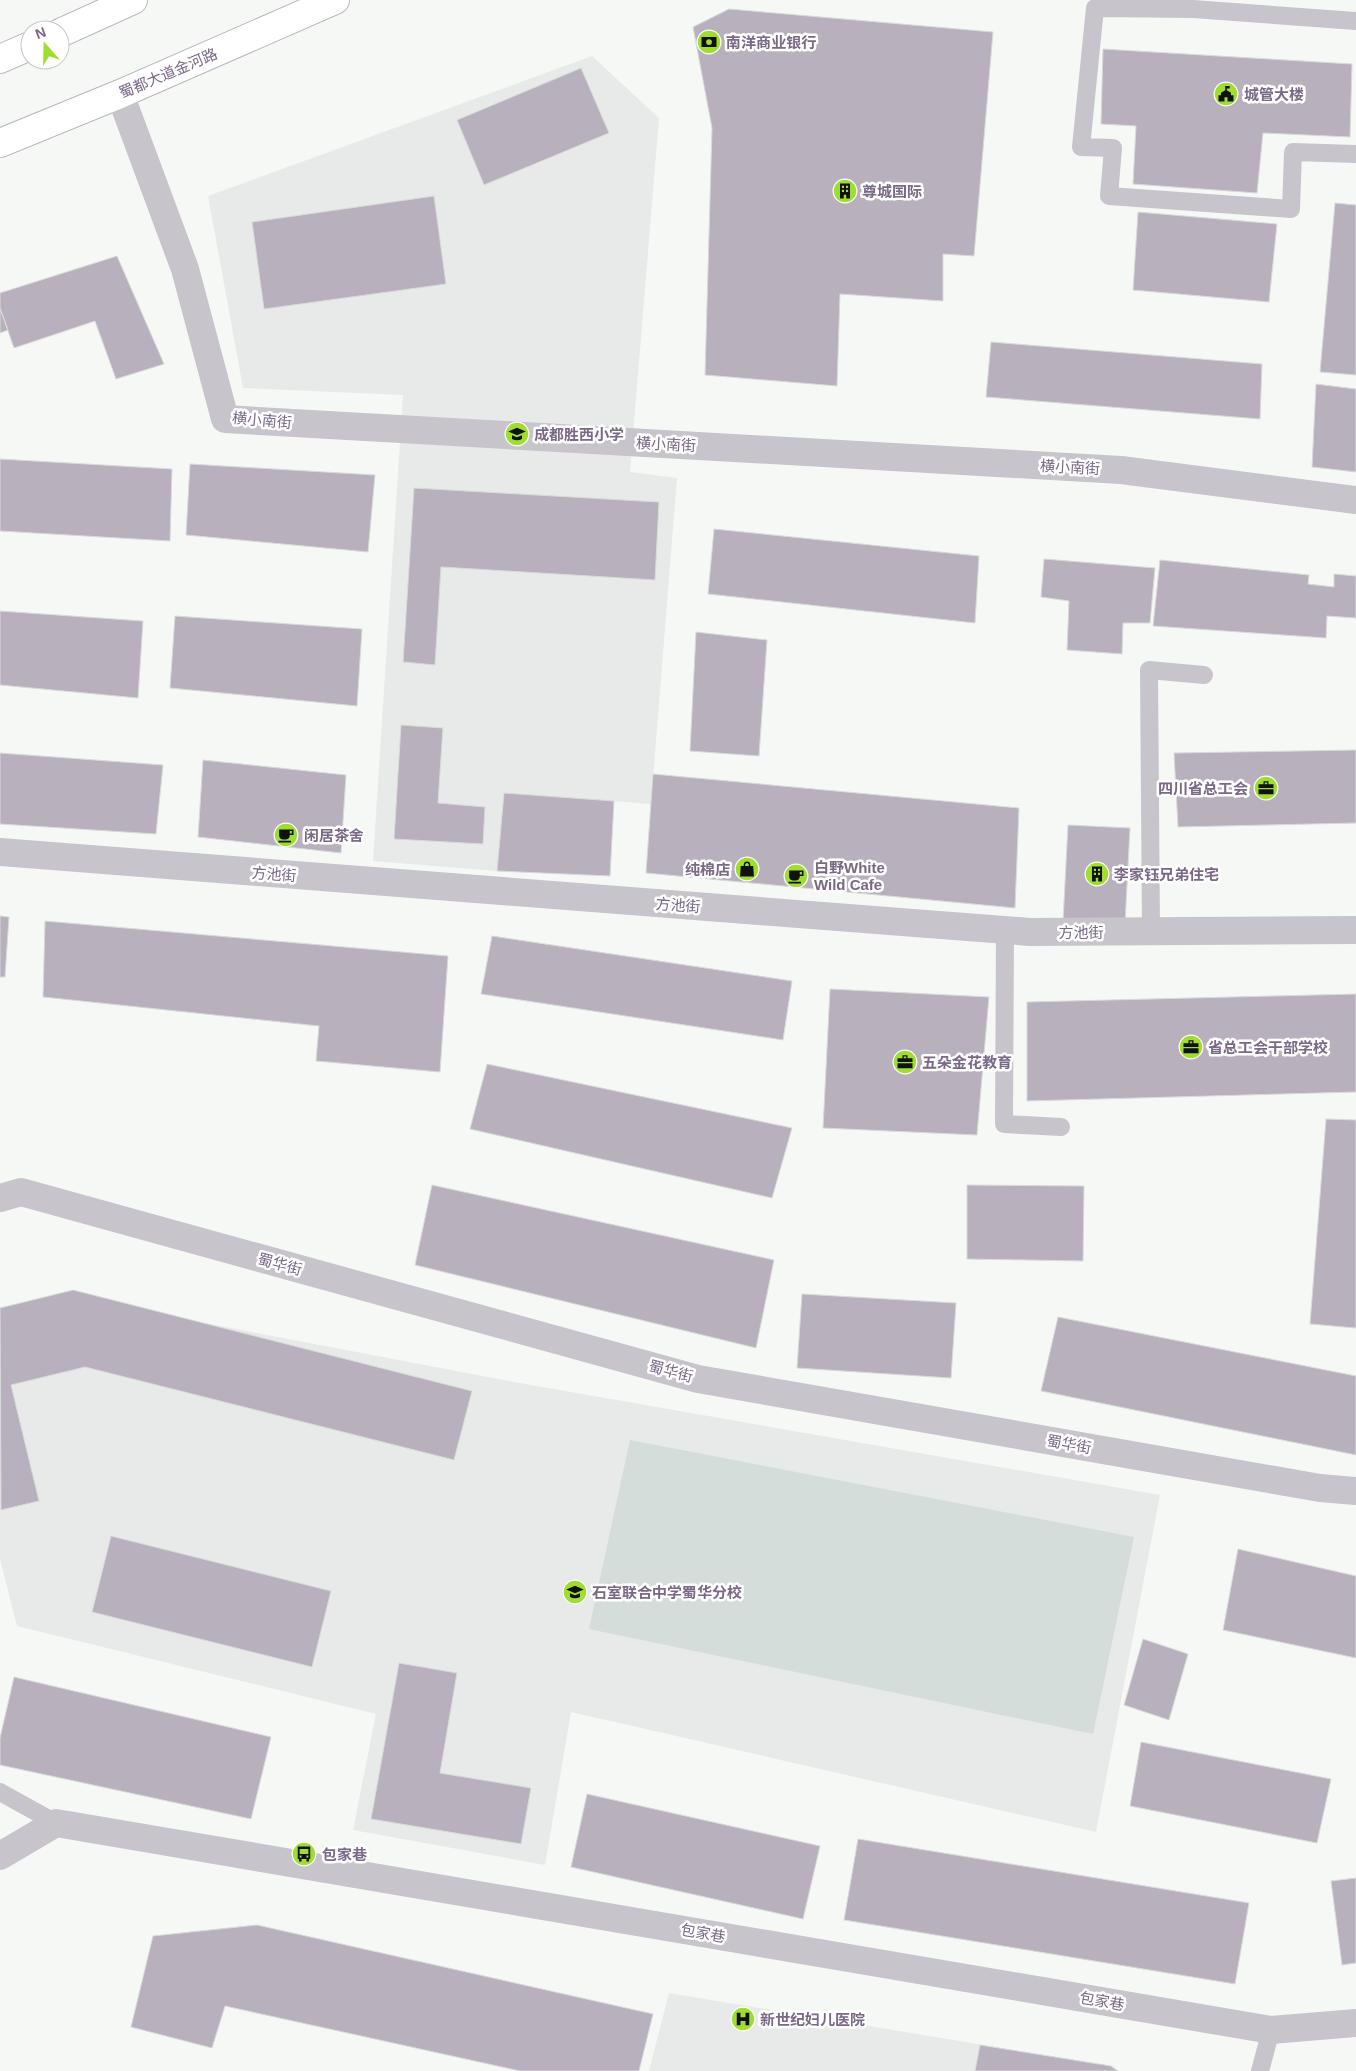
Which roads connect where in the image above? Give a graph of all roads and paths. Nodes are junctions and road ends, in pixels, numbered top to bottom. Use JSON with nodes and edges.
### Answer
{"nodes":[{"id":1,"x":133,"y":0,"type":"edge"},
{"id":2,"x":335,"y":0,"type":"edge"},
{"id":3,"x":1193,"y":4,"type":"edge"},
{"id":4,"x":1356,"y":21,"type":"edge"},
{"id":5,"x":70,"y":28,"type":"edge"},
{"id":6,"x":20,"y":50,"type":"edge"},
{"id":7,"x":0,"y":59,"type":"edge"},
{"id":8,"x":120,"y":94,"type":"junction"},
{"id":9,"x":0,"y":143,"type":"edge"},
{"id":10,"x":1356,"y":154,"type":"edge"},
{"id":11,"x":1356,"y":500,"type":"edge"},
{"id":12,"x":1204,"y":675,"type":"dead end"},
{"id":13,"x":0,"y":852,"type":"edge"},
{"id":14,"x":1005,"y":930,"type":"junction"},
{"id":15,"x":1356,"y":930,"type":"edge"},
{"id":16,"x":1150,"y":932,"type":"junction"},
{"id":17,"x":1061,"y":1127,"type":"dead end"},
{"id":18,"x":0,"y":1198,"type":"edge"},
{"id":19,"x":1356,"y":1491,"type":"edge"},
{"id":20,"x":0,"y":1792,"type":"edge"},
{"id":21,"x":56,"y":1823,"type":"junction"},
{"id":22,"x":0,"y":1856,"type":"edge"},
{"id":23,"x":1356,"y":2023,"type":"edge"},
{"id":24,"x":1271,"y":2030,"type":"junction"},
{"id":25,"x":1260,"y":2071,"type":"edge"}],
"edges":[{"from":1,"to":5,"type":"main road"},
{"from":2,"to":8,"type":"main road","name":"蜀都大道金河路"},
{"from":3,"to":4,"type":"lane"},
{"from":3,"to":10,"type":"lane"},
{"from":6,"to":7,"type":"main road"},
{"from":8,"to":9,"type":"main road","name":"蜀都大道金河路"},
{"from":8,"to":11,"type":"street","name":"横小南街"},
{"from":12,"to":16,"type":"lane"},
{"from":13,"to":14,"type":"street","name":"方池街"},
{"from":14,"to":16,"type":"street","name":"方池街"},
{"from":14,"to":17,"type":"lane"},
{"from":15,"to":16,"type":"street","name":"方池街"},
{"from":18,"to":19,"type":"street","name":"蜀华街"},
{"from":20,"to":21,"type":"lane"},
{"from":21,"to":22,"type":"street"},
{"from":21,"to":24,"type":"street","name":"包家巷"},
{"from":23,"to":24,"type":"street","name":"包家巷"},
{"from":24,"to":25,"type":"lane"}]}
